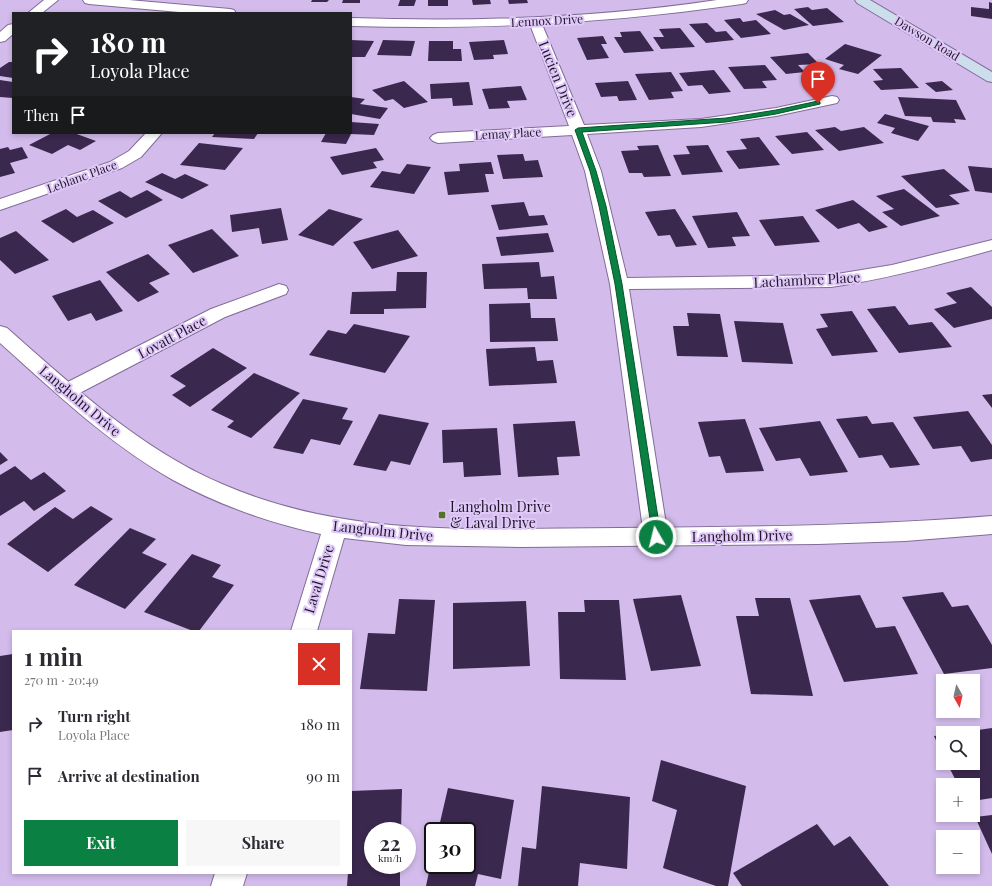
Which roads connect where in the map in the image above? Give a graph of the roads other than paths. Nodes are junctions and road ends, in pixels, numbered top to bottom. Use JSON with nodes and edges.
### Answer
{"nodes":[{"id":1,"x":52,"y":0,"type":"edge"},
{"id":2,"x":89,"y":0,"type":"edge"},
{"id":3,"x":742,"y":0,"type":"edge"},
{"id":4,"x":861,"y":0,"type":"edge"},
{"id":5,"x":35,"y":12,"type":"edge"},
{"id":6,"x":219,"y":12,"type":"edge"},
{"id":7,"x":352,"y":22,"type":"edge"},
{"id":8,"x":535,"y":22,"type":"junction"},
{"id":9,"x":12,"y":29,"type":"edge"},
{"id":10,"x":0,"y":38,"type":"edge"},
{"id":11,"x":992,"y":78,"type":"edge"},
{"id":12,"x":832,"y":100,"type":"dead end"},
{"id":13,"x":578,"y":130,"type":"junction"},
{"id":14,"x":153,"y":134,"type":"edge"},
{"id":15,"x":438,"y":138,"type":"dead end"},
{"id":16,"x":0,"y":205,"type":"edge"},
{"id":17,"x":992,"y":245,"type":"edge"},
{"id":18,"x":619,"y":284,"type":"junction"},
{"id":19,"x":279,"y":290,"type":"dead end"},
{"id":20,"x":0,"y":332,"type":"edge"},
{"id":21,"x":67,"y":391,"type":"junction"},
{"id":22,"x":992,"y":525,"type":"edge"},
{"id":23,"x":334,"y":528,"type":"junction"},
{"id":24,"x":656,"y":537,"type":"junction"},
{"id":25,"x":304,"y":630,"type":"edge"},
{"id":26,"x":231,"y":874,"type":"edge"},
{"id":27,"x":227,"y":886,"type":"edge"}],
"edges":[{"from":1,"to":5,"type":"street"},
{"from":2,"to":6,"type":"street"},
{"from":3,"to":8,"type":"street","name":"Lennox Drive"},
{"from":4,"to":11,"type":"main road","name":"Dawson Road"},
{"from":7,"to":8,"type":"street","name":"Lennox Drive"},
{"from":8,"to":13,"type":"street","name":"Lucien Drive"},
{"from":9,"to":10,"type":"street"},
{"from":12,"to":13,"type":"street","name":"Lemay Place"},
{"from":13,"to":15,"type":"street","name":"Lemay Place"},
{"from":13,"to":18,"type":"street","name":"Lucien Drive"},
{"from":14,"to":16,"type":"street","name":"Leblanc Place"},
{"from":17,"to":18,"type":"street","name":"Lachambre Place"},
{"from":18,"to":24,"type":"street","name":"Lucien Drive"},
{"from":19,"to":21,"type":"street","name":"Lovatt Place"},
{"from":20,"to":21,"type":"street","name":"Langholm Drive"},
{"from":21,"to":23,"type":"street","name":"Langholm Drive"},
{"from":22,"to":24,"type":"street","name":"Langholm Drive"},
{"from":23,"to":24,"type":"street","name":"Langholm Drive"},
{"from":23,"to":25,"type":"street","name":"Laval Drive"},
{"from":26,"to":27,"type":"street"}]}
